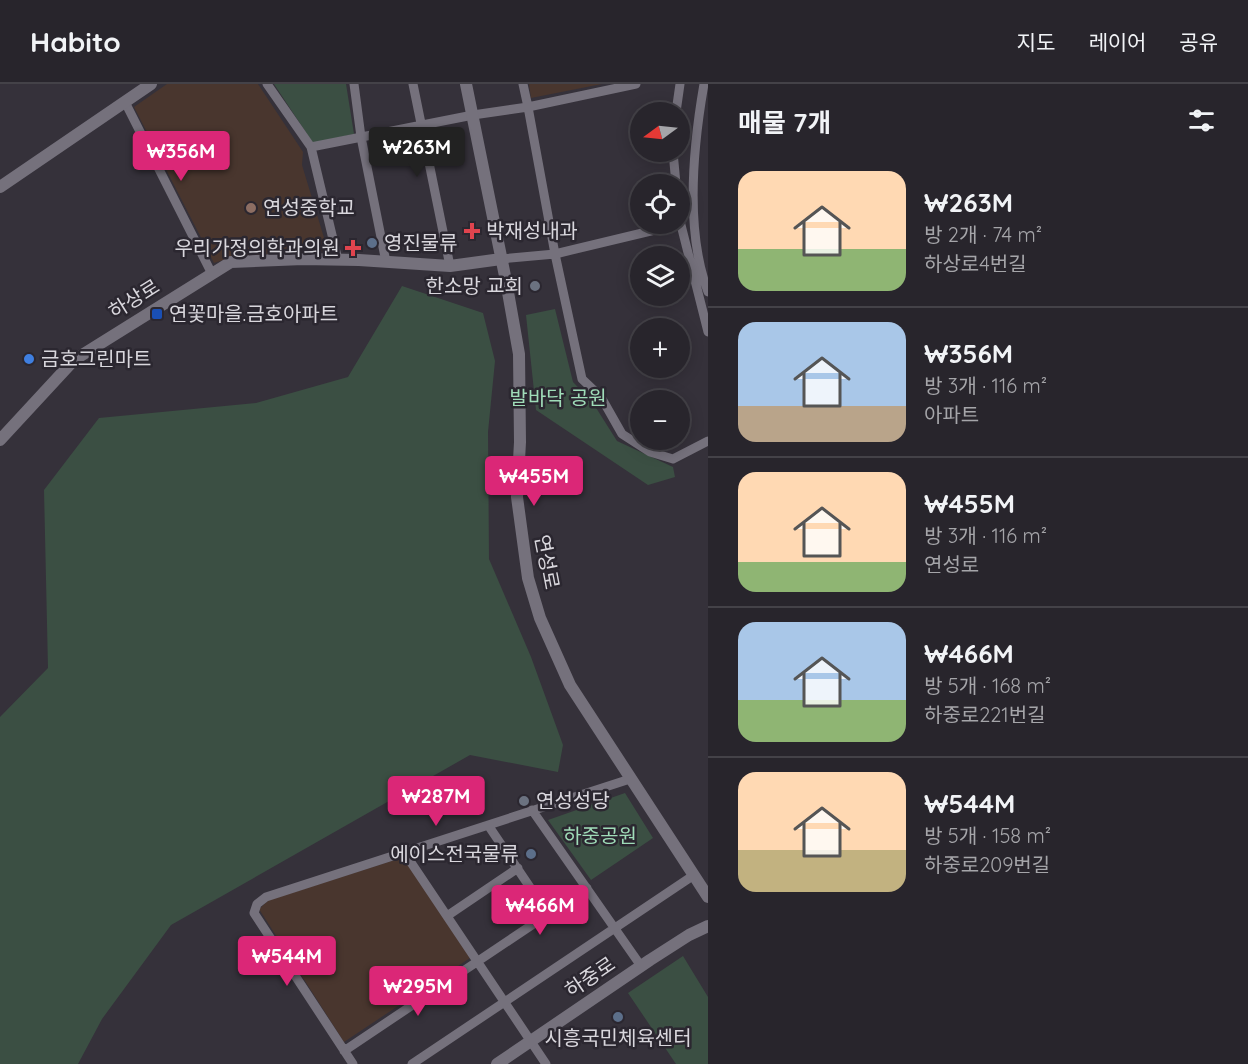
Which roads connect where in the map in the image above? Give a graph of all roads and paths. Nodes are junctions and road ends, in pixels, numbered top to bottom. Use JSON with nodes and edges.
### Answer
{"nodes":[{"id":1,"x":151,"y":84,"type":"edge"},
{"id":2,"x":267,"y":84,"type":"edge"},
{"id":3,"x":354,"y":84,"type":"edge"},
{"id":4,"x":413,"y":84,"type":"edge"},
{"id":5,"x":466,"y":84,"type":"edge"},
{"id":6,"x":523,"y":84,"type":"edge"},
{"id":7,"x":636,"y":84,"type":"edge"},
{"id":8,"x":680,"y":84,"type":"edge"},
{"id":9,"x":704,"y":84,"type":"edge"},
{"id":10,"x":125,"y":102,"type":"junction"},
{"id":11,"x":677,"y":102,"type":"edge"},
{"id":12,"x":528,"y":107,"type":"junction"},
{"id":13,"x":472,"y":115,"type":"junction"},
{"id":14,"x":420,"y":126,"type":"junction"},
{"id":15,"x":361,"y":137,"type":"junction"},
{"id":16,"x":310,"y":147,"type":"junction"},
{"id":17,"x":0,"y":187,"type":"edge"},
{"id":18,"x":636,"y":234,"type":"edge"},
{"id":19,"x":683,"y":234,"type":"edge"},
{"id":20,"x":555,"y":254,"type":"junction"},
{"id":21,"x":501,"y":259,"type":"junction"},
{"id":22,"x":338,"y":260,"type":"junction"},
{"id":23,"x":386,"y":262,"type":"junction"},
{"id":24,"x":450,"y":266,"type":"junction"},
{"id":25,"x":212,"y":274,"type":"junction"},
{"id":26,"x":708,"y":292,"type":"edge"},
{"id":27,"x":708,"y":332,"type":"edge"},
{"id":28,"x":0,"y":440,"type":"edge"},
{"id":29,"x":708,"y":441,"type":"edge"},
{"id":30,"x":630,"y":779,"type":"junction"},
{"id":31,"x":532,"y":810,"type":"junction"},
{"id":32,"x":488,"y":825,"type":"junction"},
{"id":33,"x":404,"y":852,"type":"junction"},
{"id":34,"x":518,"y":868,"type":"junction"},
{"id":35,"x":694,"y":875,"type":"junction"},
{"id":36,"x":586,"y":888,"type":"junction"},
{"id":37,"x":708,"y":897,"type":"edge"},
{"id":38,"x":548,"y":914,"type":"junction"},
{"id":39,"x":447,"y":916,"type":"junction"},
{"id":40,"x":708,"y":926,"type":"edge"},
{"id":41,"x":615,"y":928,"type":"junction"},
{"id":42,"x":477,"y":961,"type":"junction"},
{"id":43,"x":641,"y":966,"type":"junction"},
{"id":44,"x":505,"y":1002,"type":"junction"},
{"id":45,"x":531,"y":1041,"type":"junction"},
{"id":46,"x":344,"y":1051,"type":"junction"},
{"id":47,"x":353,"y":1064,"type":"edge"},
{"id":48,"x":412,"y":1064,"type":"edge"},
{"id":49,"x":497,"y":1064,"type":"edge"},
{"id":50,"x":546,"y":1064,"type":"edge"}],
"edges":[{"from":1,"to":10,"type":"street"},
{"from":2,"to":16,"type":"street"},
{"from":3,"to":15,"type":"street"},
{"from":4,"to":14,"type":"street"},
{"from":5,"to":13,"type":"street","name":"연성로"},
{"from":6,"to":12,"type":"street"},
{"from":7,"to":12,"type":"street"},
{"from":8,"to":11,"type":"street"},
{"from":9,"to":26,"type":"street"},
{"from":10,"to":17,"type":"street"},
{"from":10,"to":25,"type":"street"},
{"from":12,"to":13,"type":"street"},
{"from":12,"to":20,"type":"street"},
{"from":13,"to":14,"type":"street"},
{"from":13,"to":21,"type":"street","name":"연성로"},
{"from":14,"to":15,"type":"street"},
{"from":14,"to":24,"type":"street"},
{"from":15,"to":16,"type":"street"},
{"from":15,"to":23,"type":"street"},
{"from":16,"to":22,"type":"street"},
{"from":18,"to":20,"type":"street"},
{"from":19,"to":27,"type":"street"},
{"from":20,"to":21,"type":"street"},
{"from":20,"to":29,"type":"street"},
{"from":21,"to":24,"type":"street","name":"하상로"},
{"from":21,"to":30,"type":"street","name":"연성로"},
{"from":22,"to":23,"type":"street","name":"하상로"},
{"from":22,"to":25,"type":"street","name":"하상로"},
{"from":23,"to":24,"type":"street","name":"하상로"},
{"from":25,"to":28,"type":"street","name":"하상로"},
{"from":30,"to":31,"type":"street"},
{"from":30,"to":35,"type":"street","name":"연성로"},
{"from":31,"to":32,"type":"street"},
{"from":31,"to":36,"type":"street"},
{"from":32,"to":33,"type":"street"},
{"from":32,"to":34,"type":"street"},
{"from":33,"to":39,"type":"street"},
{"from":33,"to":46,"type":"street"},
{"from":34,"to":38,"type":"street"},
{"from":34,"to":39,"type":"street"},
{"from":35,"to":37,"type":"street","name":"연성로"},
{"from":35,"to":41,"type":"street"},
{"from":36,"to":38,"type":"street"},
{"from":36,"to":41,"type":"street"},
{"from":38,"to":42,"type":"street"},
{"from":39,"to":42,"type":"street"},
{"from":40,"to":43,"type":"street","name":"하중로"},
{"from":41,"to":43,"type":"street"},
{"from":41,"to":44,"type":"street"},
{"from":42,"to":44,"type":"street"},
{"from":42,"to":46,"type":"street"},
{"from":43,"to":45,"type":"street","name":"하중로"},
{"from":44,"to":45,"type":"street"},
{"from":44,"to":48,"type":"street"},
{"from":45,"to":49,"type":"street","name":"하중로"},
{"from":45,"to":50,"type":"street"},
{"from":46,"to":47,"type":"street"}]}
